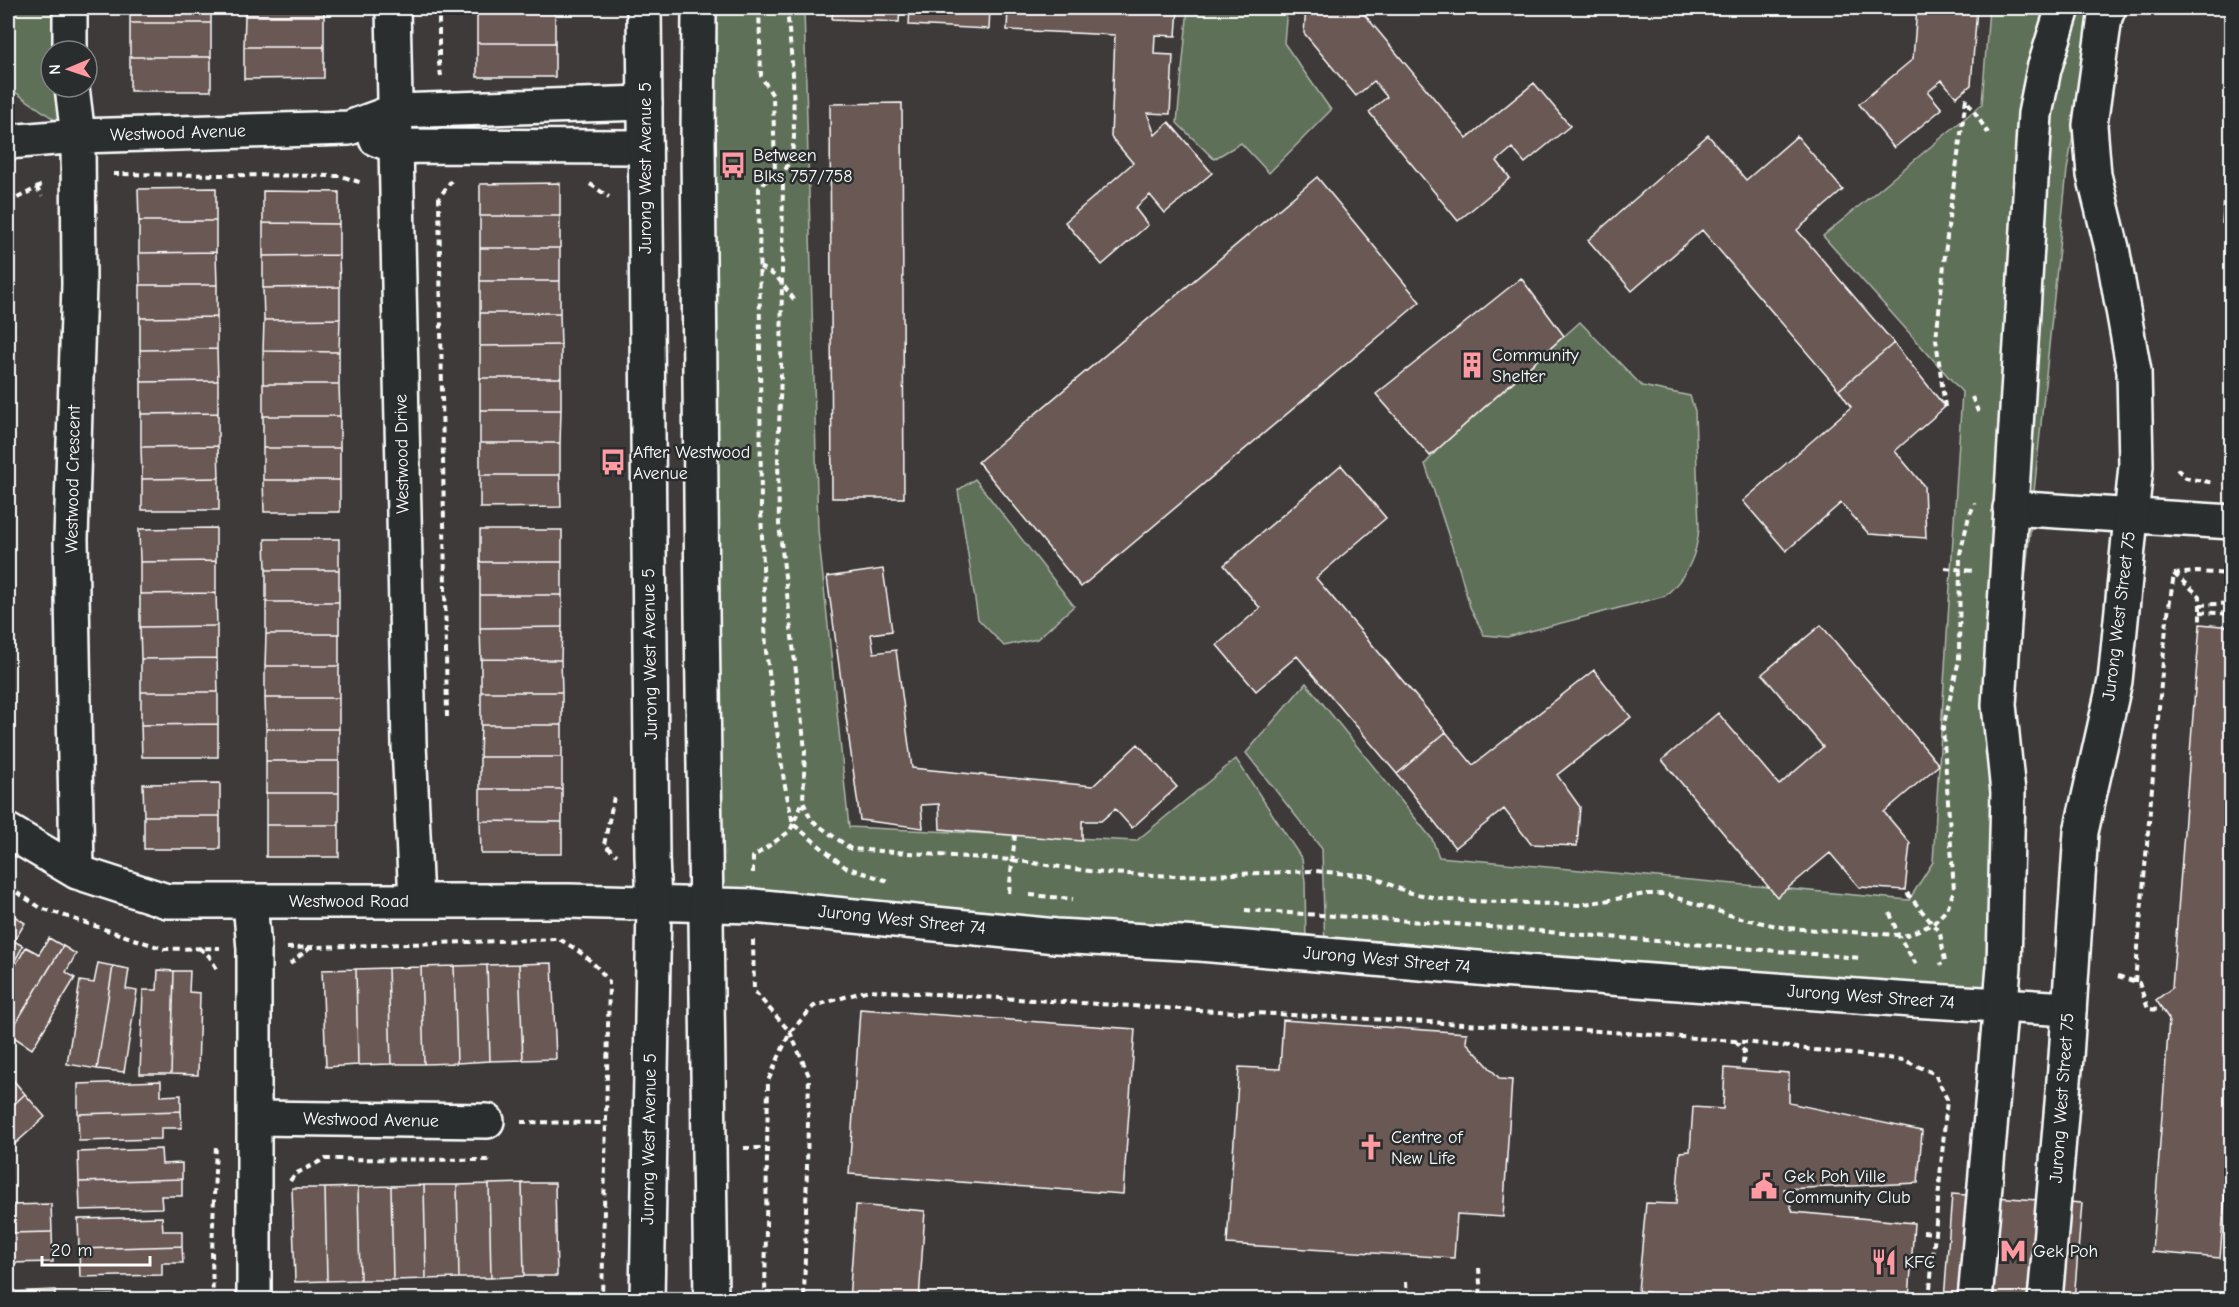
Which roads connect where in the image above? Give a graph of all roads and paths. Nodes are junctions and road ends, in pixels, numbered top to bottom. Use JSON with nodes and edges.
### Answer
{"nodes":[{"id":1,"x":70,"y":8,"type":"edge"},
{"id":2,"x":393,"y":8,"type":"edge"},
{"id":3,"x":439,"y":8,"type":"edge"},
{"id":4,"x":644,"y":8,"type":"edge"},
{"id":5,"x":699,"y":8,"type":"edge"},
{"id":6,"x":759,"y":8,"type":"edge"},
{"id":7,"x":787,"y":8,"type":"edge"},
{"id":8,"x":2063,"y":8,"type":"edge"},
{"id":9,"x":2109,"y":8,"type":"edge"},
{"id":10,"x":70,"y":39,"type":"edge"},
{"id":11,"x":443,"y":85,"type":"dead end"},
{"id":12,"x":73,"y":99,"type":"edge"},
{"id":13,"x":645,"y":103,"type":"junction"},
{"id":14,"x":395,"y":111,"type":"junction"},
{"id":15,"x":349,"y":128,"type":"junction"},
{"id":16,"x":1988,"y":133,"type":"dead end"},
{"id":17,"x":78,"y":136,"type":"junction"},
{"id":18,"x":8,"y":142,"type":"edge"},
{"id":19,"x":645,"y":147,"type":"junction"},
{"id":20,"x":396,"y":161,"type":"junction"},
{"id":21,"x":78,"y":173,"type":"junction"},
{"id":22,"x":580,"y":179,"type":"dead end"},
{"id":23,"x":609,"y":197,"type":"dead end"},
{"id":24,"x":8,"y":203,"type":"edge"},
{"id":25,"x":760,"y":267,"type":"junction"},
{"id":26,"x":782,"y":284,"type":"junction"},
{"id":27,"x":795,"y":302,"type":"dead end"},
{"id":28,"x":1945,"y":406,"type":"dead end"},
{"id":29,"x":2176,"y":469,"type":"dead end"},
{"id":30,"x":2223,"y":484,"type":"dead end"},
{"id":31,"x":2010,"y":508,"type":"junction"},
{"id":32,"x":1969,"y":516,"type":"dead end"},
{"id":33,"x":2131,"y":517,"type":"junction"},
{"id":34,"x":2232,"y":522,"type":"edge"},
{"id":35,"x":1945,"y":568,"type":"dead end"},
{"id":36,"x":1960,"y":569,"type":"junction"},
{"id":37,"x":1980,"y":572,"type":"dead end"},
{"id":38,"x":2174,"y":574,"type":"junction"},
{"id":39,"x":2232,"y":574,"type":"edge"},
{"id":40,"x":2232,"y":603,"type":"edge"},
{"id":41,"x":2200,"y":605,"type":"junction"},
{"id":42,"x":2200,"y":612,"type":"junction"},
{"id":43,"x":2232,"y":614,"type":"edge"},
{"id":44,"x":2200,"y":624,"type":"dead end"},
{"id":45,"x":447,"y":723,"type":"dead end"},
{"id":46,"x":803,"y":801,"type":"junction"},
{"id":47,"x":793,"y":824,"type":"junction"},
{"id":48,"x":8,"y":831,"type":"edge"},
{"id":49,"x":1015,"y":835,"type":"dead end"},
{"id":50,"x":604,"y":845,"type":"dead end"},
{"id":51,"x":617,"y":855,"type":"dead end"},
{"id":52,"x":753,"y":856,"type":"dead end"},
{"id":53,"x":1012,"y":860,"type":"junction"},
{"id":54,"x":77,"y":872,"type":"junction"},
{"id":55,"x":893,"y":883,"type":"dead end"},
{"id":56,"x":8,"y":887,"type":"edge"},
{"id":57,"x":998,"y":892,"type":"dead end"},
{"id":58,"x":1010,"y":893,"type":"junction"},
{"id":59,"x":1907,"y":893,"type":"dead end"},
{"id":60,"x":1083,"y":900,"type":"dead end"},
{"id":61,"x":250,"y":901,"type":"junction"},
{"id":62,"x":416,"y":902,"type":"junction"},
{"id":63,"x":705,"y":903,"type":"junction"},
{"id":64,"x":654,"y":904,"type":"junction"},
{"id":65,"x":1234,"y":909,"type":"dead end"},
{"id":66,"x":1890,"y":913,"type":"dead end"},
{"id":67,"x":1933,"y":924,"type":"junction"},
{"id":68,"x":1898,"y":935,"type":"junction"},
{"id":69,"x":197,"y":947,"type":"junction"},
{"id":70,"x":309,"y":948,"type":"junction"},
{"id":71,"x":254,"y":949,"type":"junction"},
{"id":72,"x":1863,"y":958,"type":"dead end"},
{"id":73,"x":1906,"y":963,"type":"dead end"},
{"id":74,"x":1916,"y":964,"type":"junction"},
{"id":75,"x":1924,"y":967,"type":"dead end"},
{"id":76,"x":1932,"y":969,"type":"dead end"},
{"id":77,"x":288,"y":971,"type":"dead end"},
{"id":78,"x":217,"y":976,"type":"dead end"},
{"id":79,"x":2118,"y":976,"type":"dead end"},
{"id":80,"x":619,"y":981,"type":"dead end"},
{"id":81,"x":609,"y":982,"type":"junction"},
{"id":82,"x":2135,"y":982,"type":"junction"},
{"id":83,"x":754,"y":991,"type":"dead end"},
{"id":84,"x":1999,"y":1006,"type":"junction"},
{"id":85,"x":2068,"y":1009,"type":"junction"},
{"id":86,"x":2162,"y":1010,"type":"dead end"},
{"id":87,"x":790,"y":1032,"type":"junction"},
{"id":88,"x":1735,"y":1041,"type":"junction"},
{"id":89,"x":1743,"y":1065,"type":"dead end"},
{"id":90,"x":256,"y":1118,"type":"junction"},
{"id":91,"x":487,"y":1121,"type":"junction"},
{"id":92,"x":604,"y":1122,"type":"junction"},
{"id":93,"x":216,"y":1134,"type":"dead end"},
{"id":94,"x":290,"y":1182,"type":"dead end"},
{"id":95,"x":1923,"y":1232,"type":"dead end"},
{"id":96,"x":1934,"y":1233,"type":"junction"},
{"id":97,"x":1479,"y":1268,"type":"dead end"},
{"id":98,"x":1406,"y":1282,"type":"dead end"},
{"id":99,"x":213,"y":1299,"type":"edge"},
{"id":100,"x":254,"y":1299,"type":"edge"},
{"id":101,"x":602,"y":1299,"type":"edge"},
{"id":102,"x":647,"y":1299,"type":"edge"},
{"id":103,"x":711,"y":1299,"type":"edge"},
{"id":104,"x":765,"y":1299,"type":"edge"},
{"id":105,"x":804,"y":1299,"type":"edge"},
{"id":106,"x":1407,"y":1299,"type":"edge"},
{"id":107,"x":1481,"y":1299,"type":"edge"},
{"id":108,"x":1929,"y":1299,"type":"edge"},
{"id":109,"x":1975,"y":1299,"type":"edge"},
{"id":110,"x":2045,"y":1299,"type":"edge"}],
"edges":[{"from":1,"to":10,"type":"street"},
{"from":2,"to":14,"type":"street","name":"Westwood Drive"},
{"from":3,"to":11,"type":"path"},
{"from":4,"to":13,"type":"street","name":"Jurong West Avenue 5"},
{"from":5,"to":63,"type":"street"},
{"from":6,"to":25,"type":"path"},
{"from":7,"to":26,"type":"path"},
{"from":8,"to":31,"type":"street"},
{"from":9,"to":33,"type":"street","name":"Jurong West Street 75"},
{"from":12,"to":17,"type":"street","name":"Westwood Crescent"},
{"from":13,"to":14,"type":"street","name":"Westwood Avenue"},
{"from":13,"to":19,"type":"street","name":"Jurong West Avenue 5"},
{"from":14,"to":15,"type":"street","name":"Westwood Avenue"},
{"from":14,"to":20,"type":"street","name":"Westwood Drive"},
{"from":15,"to":17,"type":"street","name":"Westwood Avenue"},
{"from":15,"to":20,"type":"street","name":"Westwood Avenue"},
{"from":16,"to":28,"type":"path"},
{"from":17,"to":18,"type":"street","name":"Westwood Avenue"},
{"from":17,"to":21,"type":"street","name":"Westwood Crescent"},
{"from":19,"to":20,"type":"street","name":"Westwood Avenue"},
{"from":19,"to":64,"type":"street","name":"Jurong West Avenue 5"},
{"from":20,"to":21,"type":"path"},
{"from":20,"to":45,"type":"path"},
{"from":20,"to":62,"type":"street","name":"Westwood Drive"},
{"from":21,"to":24,"type":"path"},
{"from":21,"to":54,"type":"street","name":"Westwood Crescent"},
{"from":22,"to":23,"type":"path"},
{"from":25,"to":26,"type":"path"},
{"from":25,"to":47,"type":"path"},
{"from":26,"to":27,"type":"path"},
{"from":26,"to":46,"type":"path"},
{"from":29,"to":30,"type":"path"},
{"from":31,"to":33,"type":"street"},
{"from":31,"to":84,"type":"street"},
{"from":32,"to":36,"type":"path"},
{"from":33,"to":34,"type":"street"},
{"from":33,"to":85,"type":"street","name":"Jurong West Street 75"},
{"from":35,"to":36,"type":"path"},
{"from":36,"to":37,"type":"path"},
{"from":36,"to":67,"type":"path"},
{"from":38,"to":39,"type":"path"},
{"from":38,"to":41,"type":"path"},
{"from":38,"to":82,"type":"path"},
{"from":40,"to":41,"type":"path"},
{"from":41,"to":42,"type":"path"},
{"from":42,"to":43,"type":"path"},
{"from":42,"to":44,"type":"path"},
{"from":46,"to":47,"type":"path"},
{"from":46,"to":53,"type":"path"},
{"from":47,"to":52,"type":"path"},
{"from":47,"to":55,"type":"path"},
{"from":48,"to":54,"type":"street","name":"Westwood Road"},
{"from":49,"to":53,"type":"path"},
{"from":50,"to":51,"type":"path"},
{"from":53,"to":58,"type":"path"},
{"from":53,"to":68,"type":"path"},
{"from":54,"to":61,"type":"street","name":"Westwood Road"},
{"from":56,"to":69,"type":"path"},
{"from":57,"to":58,"type":"path"},
{"from":58,"to":60,"type":"path"},
{"from":59,"to":67,"type":"path"},
{"from":61,"to":62,"type":"street","name":"Westwood Road"},
{"from":61,"to":71,"type":"street"},
{"from":62,"to":64,"type":"street","name":"Westwood Road"},
{"from":63,"to":64,"type":"street","name":"Westwood Road"},
{"from":63,"to":84,"type":"street","name":"Jurong West Street 74"},
{"from":63,"to":103,"type":"street"},
{"from":64,"to":102,"type":"street","name":"Jurong West Avenue 5"},
{"from":65,"to":72,"type":"path"},
{"from":66,"to":68,"type":"path"},
{"from":67,"to":68,"type":"path"},
{"from":67,"to":76,"type":"path"},
{"from":68,"to":74,"type":"path"},
{"from":69,"to":71,"type":"path"},
{"from":69,"to":78,"type":"path"},
{"from":70,"to":71,"type":"path"},
{"from":70,"to":77,"type":"path"},
{"from":70,"to":81,"type":"path"},
{"from":71,"to":90,"type":"street"},
{"from":73,"to":74,"type":"path"},
{"from":74,"to":75,"type":"path"},
{"from":79,"to":82,"type":"path"},
{"from":80,"to":81,"type":"path"},
{"from":81,"to":92,"type":"path"},
{"from":82,"to":86,"type":"path"},
{"from":83,"to":87,"type":"path"},
{"from":84,"to":85,"type":"street","name":"Jurong West Street 74"},
{"from":84,"to":109,"type":"street"},
{"from":85,"to":110,"type":"street","name":"Jurong West Street 75"},
{"from":87,"to":88,"type":"path"},
{"from":87,"to":104,"type":"path"},
{"from":87,"to":105,"type":"path"},
{"from":88,"to":89,"type":"path"},
{"from":88,"to":96,"type":"path"},
{"from":90,"to":91,"type":"street","name":"Westwood Avenue"},
{"from":90,"to":100,"type":"street"},
{"from":91,"to":92,"type":"path"},
{"from":91,"to":94,"type":"path"},
{"from":92,"to":101,"type":"path"},
{"from":93,"to":99,"type":"path"},
{"from":95,"to":96,"type":"path"},
{"from":96,"to":108,"type":"path"},
{"from":97,"to":107,"type":"path"},
{"from":98,"to":106,"type":"path"}]}
